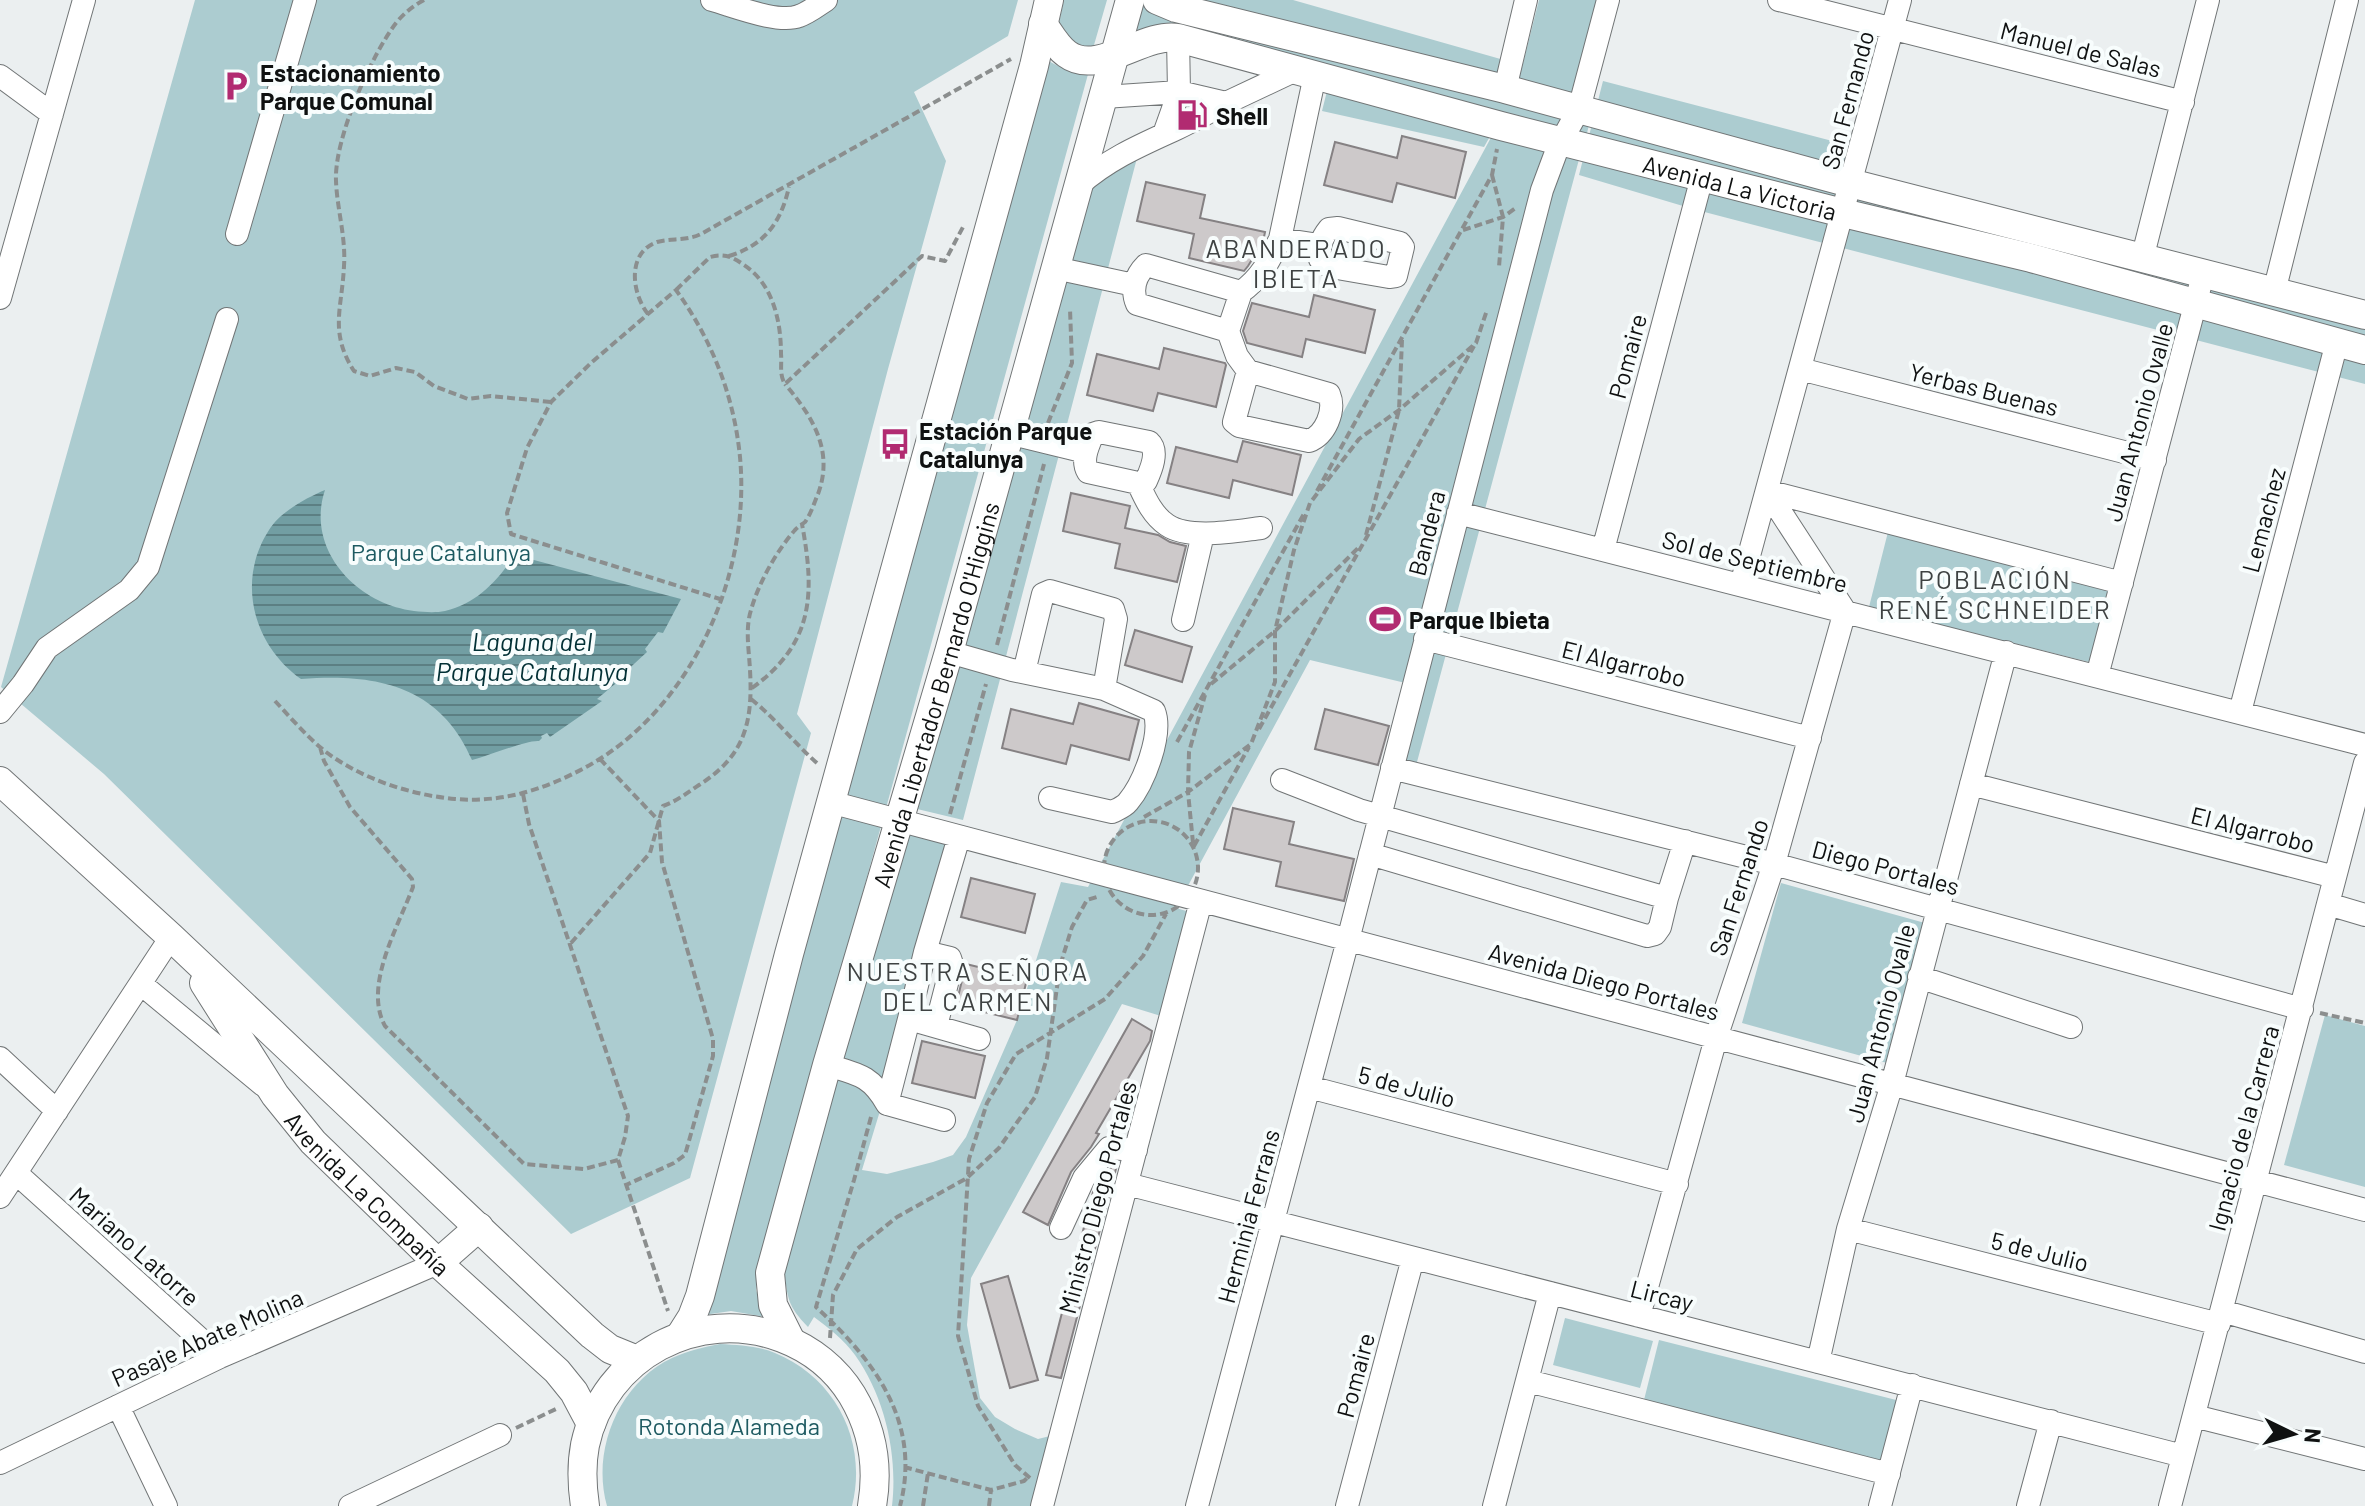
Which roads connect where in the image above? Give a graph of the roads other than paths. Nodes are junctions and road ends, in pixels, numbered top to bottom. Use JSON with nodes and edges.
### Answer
{"nodes":[{"id":1,"x":84,"y":0,"type":"edge"},
{"id":2,"x":305,"y":0,"type":"edge"},
{"id":3,"x":712,"y":0,"type":"edge"},
{"id":4,"x":826,"y":0,"type":"edge"},
{"id":5,"x":1130,"y":0,"type":"edge"},
{"id":6,"x":1157,"y":0,"type":"edge"},
{"id":7,"x":1526,"y":0,"type":"edge"},
{"id":8,"x":1608,"y":0,"type":"edge"},
{"id":9,"x":1779,"y":0,"type":"edge"},
{"id":10,"x":1900,"y":0,"type":"edge"},
{"id":11,"x":2208,"y":0,"type":"edge"},
{"id":12,"x":2347,"y":0,"type":"edge"},
{"id":13,"x":1043,"y":22,"type":"edge"},
{"id":14,"x":1893,"y":29,"type":"junction"},
{"id":15,"x":1178,"y":38,"type":"junction"},
{"id":16,"x":1116,"y":54,"type":"junction"},
{"id":17,"x":1306,"y":73,"type":"junction"},
{"id":18,"x":0,"y":76,"type":"edge"},
{"id":19,"x":1505,"y":89,"type":"junction"},
{"id":20,"x":1179,"y":92,"type":"junction"},
{"id":21,"x":1104,"y":97,"type":"junction"},
{"id":22,"x":2183,"y":102,"type":"junction"},
{"id":23,"x":1226,"y":103,"type":"junction"},
{"id":24,"x":1579,"y":109,"type":"junction"},
{"id":25,"x":52,"y":114,"type":"junction"},
{"id":26,"x":1164,"y":134,"type":"junction"},
{"id":27,"x":1562,"y":141,"type":"junction"},
{"id":28,"x":1702,"y":177,"type":"junction"},
{"id":29,"x":1850,"y":183,"type":"junction"},
{"id":30,"x":1079,"y":185,"type":"junction"},
{"id":31,"x":1843,"y":213,"type":"junction"},
{"id":32,"x":237,"y":234,"type":"dead end"},
{"id":33,"x":1280,"y":239,"type":"junction"},
{"id":34,"x":1319,"y":245,"type":"dead end"},
{"id":35,"x":2142,"y":259,"type":"junction"},
{"id":36,"x":1055,"y":268,"type":"junction"},
{"id":37,"x":2203,"y":275,"type":"junction"},
{"id":38,"x":1134,"y":285,"type":"junction"},
{"id":39,"x":1241,"y":292,"type":"junction"},
{"id":40,"x":2274,"y":292,"type":"junction"},
{"id":41,"x":0,"y":298,"type":"edge"},
{"id":42,"x":2196,"y":304,"type":"junction"},
{"id":43,"x":2365,"y":315,"type":"edge"},
{"id":44,"x":227,"y":319,"type":"dead end"},
{"id":45,"x":1228,"y":331,"type":"junction"},
{"id":46,"x":2337,"y":342,"type":"junction"},
{"id":47,"x":2365,"y":350,"type":"edge"},
{"id":48,"x":1800,"y":369,"type":"junction"},
{"id":49,"x":1248,"y":371,"type":"dead end"},
{"id":50,"x":1008,"y":433,"type":"junction"},
{"id":51,"x":1086,"y":452,"type":"junction"},
{"id":52,"x":2155,"y":460,"type":"junction"},
{"id":53,"x":1138,"y":483,"type":"junction"},
{"id":54,"x":1767,"y":491,"type":"junction"},
{"id":55,"x":1458,"y":513,"type":"junction"},
{"id":56,"x":1261,"y":528,"type":"dead end"},
{"id":57,"x":1203,"y":534,"type":"junction"},
{"id":58,"x":1603,"y":550,"type":"junction"},
{"id":59,"x":2122,"y":583,"type":"junction"},
{"id":60,"x":1741,"y":585,"type":"junction"},
{"id":61,"x":1845,"y":611,"type":"junction"},
{"id":62,"x":1183,"y":620,"type":"dead end"},
{"id":63,"x":1425,"y":639,"type":"junction"},
{"id":64,"x":949,"y":652,"type":"junction"},
{"id":65,"x":2006,"y":652,"type":"junction"},
{"id":66,"x":1024,"y":672,"type":"junction"},
{"id":67,"x":2097,"y":676,"type":"junction"},
{"id":68,"x":1104,"y":689,"type":"junction"},
{"id":69,"x":0,"y":712,"type":"edge"},
{"id":70,"x":2240,"y":712,"type":"junction"},
{"id":71,"x":1810,"y":738,"type":"junction"},
{"id":72,"x":2365,"y":745,"type":"edge"},
{"id":73,"x":2365,"y":763,"type":"edge"},
{"id":74,"x":1392,"y":768,"type":"junction"},
{"id":75,"x":1282,"y":780,"type":"dead end"},
{"id":76,"x":0,"y":781,"type":"edge"},
{"id":77,"x":1971,"y":784,"type":"junction"},
{"id":78,"x":833,"y":791,"type":"junction"},
{"id":79,"x":1050,"y":798,"type":"dead end"},
{"id":80,"x":1379,"y":816,"type":"junction"},
{"id":81,"x":898,"y":821,"type":"junction"},
{"id":82,"x":959,"y":837,"type":"junction"},
{"id":83,"x":1685,"y":841,"type":"junction"},
{"id":84,"x":1370,"y":854,"type":"junction"},
{"id":85,"x":1774,"y":864,"type":"junction"},
{"id":86,"x":2335,"y":877,"type":"junction"},
{"id":87,"x":1667,"y":898,"type":"junction"},
{"id":88,"x":1201,"y":901,"type":"junction"},
{"id":89,"x":2328,"y":904,"type":"junction"},
{"id":90,"x":1939,"y":908,"type":"junction"},
{"id":91,"x":2365,"y":915,"type":"edge"},
{"id":92,"x":171,"y":937,"type":"junction"},
{"id":93,"x":1348,"y":940,"type":"junction"},
{"id":94,"x":925,"y":952,"type":"junction"},
{"id":95,"x":1919,"y":977,"type":"junction"},
{"id":96,"x":141,"y":984,"type":"junction"},
{"id":97,"x":2302,"y":1009,"type":"junction"},
{"id":98,"x":909,"y":1019,"type":"junction"},
{"id":99,"x":936,"y":1026,"type":"junction"},
{"id":100,"x":2071,"y":1027,"type":"dead end"},
{"id":101,"x":1716,"y":1038,"type":"junction"},
{"id":102,"x":979,"y":1039,"type":"dead end"},
{"id":103,"x":0,"y":1058,"type":"edge"},
{"id":104,"x":827,"y":1065,"type":"junction"},
{"id":105,"x":1892,"y":1084,"type":"junction"},
{"id":106,"x":1309,"y":1087,"type":"junction"},
{"id":107,"x":275,"y":1095,"type":"junction"},
{"id":108,"x":887,"y":1104,"type":"junction"},
{"id":109,"x":57,"y":1111,"type":"junction"},
{"id":110,"x":944,"y":1120,"type":"dead end"},
{"id":111,"x":1136,"y":1150,"type":"junction"},
{"id":112,"x":16,"y":1173,"type":"junction"},
{"id":113,"x":2256,"y":1182,"type":"junction"},
{"id":114,"x":1127,"y":1184,"type":"junction"},
{"id":115,"x":1677,"y":1184,"type":"junction"},
{"id":116,"x":0,"y":1197,"type":"edge"},
{"id":117,"x":2365,"y":1210,"type":"edge"},
{"id":118,"x":1274,"y":1222,"type":"junction"},
{"id":119,"x":479,"y":1227,"type":"junction"},
{"id":120,"x":1061,"y":1228,"type":"dead end"},
{"id":121,"x":1848,"y":1229,"type":"junction"},
{"id":122,"x":1413,"y":1258,"type":"junction"},
{"id":123,"x":438,"y":1263,"type":"junction"},
{"id":124,"x":1550,"y":1293,"type":"junction"},
{"id":125,"x":1639,"y":1316,"type":"junction"},
{"id":126,"x":2220,"y":1318,"type":"junction"},
{"id":127,"x":674,"y":1323,"type":"junction"},
{"id":128,"x":791,"y":1341,"type":"junction"},
{"id":129,"x":2365,"y":1352,"type":"edge"},
{"id":130,"x":220,"y":1357,"type":"junction"},
{"id":131,"x":637,"y":1360,"type":"junction"},
{"id":132,"x":1818,"y":1362,"type":"junction"},
{"id":133,"x":1528,"y":1381,"type":"junction"},
{"id":134,"x":1912,"y":1385,"type":"junction"},
{"id":135,"x":118,"y":1406,"type":"junction"},
{"id":136,"x":2194,"y":1416,"type":"junction"},
{"id":137,"x":2051,"y":1421,"type":"junction"},
{"id":138,"x":591,"y":1424,"type":"junction"},
{"id":139,"x":500,"y":1435,"type":"road end"},
{"id":140,"x":2183,"y":1456,"type":"junction"},
{"id":141,"x":2365,"y":1459,"type":"edge"},
{"id":142,"x":0,"y":1463,"type":"edge"},
{"id":143,"x":1889,"y":1474,"type":"junction"},
{"id":144,"x":1044,"y":1500,"type":"edge"},
{"id":145,"x":166,"y":1506,"type":"edge"},
{"id":146,"x":350,"y":1506,"type":"edge"},
{"id":147,"x":585,"y":1506,"type":"edge"},
{"id":148,"x":872,"y":1506,"type":"edge"},
{"id":149,"x":1197,"y":1506,"type":"edge"},
{"id":150,"x":1347,"y":1506,"type":"edge"},
{"id":151,"x":1494,"y":1506,"type":"edge"},
{"id":152,"x":1880,"y":1506,"type":"edge"},
{"id":153,"x":2028,"y":1506,"type":"edge"},
{"id":154,"x":2170,"y":1506,"type":"edge"}],
"edges":[{"from":1,"to":25,"type":"street"},
{"from":2,"to":32,"type":"street"},
{"from":3,"to":4,"type":"street"},
{"from":5,"to":16,"type":"main road","name":"Avenida Libertador Bernardo O'Higgins"},
{"from":6,"to":19,"type":"main road","name":"Avenida La Victoria"},
{"from":7,"to":19,"type":"street"},
{"from":8,"to":24,"type":"street","name":"Bandera"},
{"from":9,"to":14,"type":"street","name":"Manuel de Salas"},
{"from":10,"to":14,"type":"street","name":"San Fernando"},
{"from":11,"to":22,"type":"street"},
{"from":12,"to":40,"type":"street"},
{"from":13,"to":16,"type":"main road","name":"Avenida La Victoria"},
{"from":13,"to":78,"type":"main road"},
{"from":14,"to":22,"type":"street","name":"Manuel de Salas"},
{"from":14,"to":29,"type":"street","name":"San Fernando"},
{"from":15,"to":16,"type":"main road","name":"Avenida La Victoria"},
{"from":15,"to":17,"type":"main road","name":"Avenida La Victoria"},
{"from":15,"to":20,"type":"street"},
{"from":16,"to":21,"type":"main road","name":"Avenida Libertador Bernardo O'Higgins"},
{"from":17,"to":23,"type":"street"},
{"from":17,"to":27,"type":"main road","name":"Avenida La Victoria"},
{"from":17,"to":33,"type":"street"},
{"from":18,"to":25,"type":"street"},
{"from":19,"to":24,"type":"main road","name":"Avenida La Victoria"},
{"from":20,"to":21,"type":"street"},
{"from":20,"to":23,"type":"street"},
{"from":20,"to":26,"type":"street"},
{"from":21,"to":30,"type":"main road","name":"Avenida Libertador Bernardo O'Higgins"},
{"from":22,"to":35,"type":"street"},
{"from":23,"to":26,"type":"street"},
{"from":24,"to":27,"type":"street","name":"Bandera"},
{"from":24,"to":29,"type":"main road","name":"Avenida La Victoria"},
{"from":25,"to":41,"type":"street"},
{"from":26,"to":30,"type":"street"},
{"from":27,"to":28,"type":"main road","name":"Avenida La Victoria"},
{"from":27,"to":55,"type":"street","name":"Bandera"},
{"from":28,"to":31,"type":"main road","name":"Avenida La Victoria"},
{"from":28,"to":58,"type":"street","name":"Pomaire"},
{"from":29,"to":31,"type":"street","name":"San Fernando"},
{"from":29,"to":35,"type":"main road","name":"Avenida La Victoria"},
{"from":30,"to":36,"type":"main road","name":"Avenida Libertador Bernardo O'Higgins"},
{"from":31,"to":42,"type":"main road","name":"Avenida La Victoria"},
{"from":31,"to":48,"type":"street","name":"San Fernando"},
{"from":33,"to":34,"type":"street"},
{"from":33,"to":39,"type":"street"},
{"from":35,"to":37,"type":"main road","name":"Avenida La Victoria"},
{"from":36,"to":38,"type":"street"},
{"from":36,"to":50,"type":"main road","name":"Avenida Libertador Bernardo O'Higgins"},
{"from":37,"to":40,"type":"main road","name":"Avenida La Victoria"},
{"from":37,"to":42,"type":"street","name":"Juan Antonio Ovalle"},
{"from":38,"to":39,"type":"street"},
{"from":38,"to":45,"type":"street"},
{"from":39,"to":45,"type":"street"},
{"from":40,"to":43,"type":"main road","name":"Avenida La Victoria"},
{"from":42,"to":46,"type":"main road","name":"Avenida La Victoria"},
{"from":42,"to":52,"type":"street","name":"Juan Antonio Ovalle"},
{"from":44,"to":69,"type":"street"},
{"from":45,"to":49,"type":"street"},
{"from":46,"to":47,"type":"main road","name":"Avenida La Victoria"},
{"from":46,"to":70,"type":"street","name":"Lemachez"},
{"from":48,"to":52,"type":"street","name":"Yerbas Buenas"},
{"from":48,"to":54,"type":"street","name":"San Fernando"},
{"from":50,"to":51,"type":"street"},
{"from":50,"to":64,"type":"main road","name":"Avenida Libertador Bernardo O'Higgins"},
{"from":51,"to":53,"type":"street"},
{"from":51,"to":53,"type":"street"},
{"from":52,"to":59,"type":"street","name":"Juan Antonio Ovalle"},
{"from":53,"to":57,"type":"street"},
{"from":54,"to":59,"type":"street"},
{"from":54,"to":60,"type":"street","name":"San Fernando"},
{"from":54,"to":61,"type":"street"},
{"from":55,"to":58,"type":"street","name":"Sol de Septiembre"},
{"from":55,"to":63,"type":"street","name":"Bandera"},
{"from":56,"to":57,"type":"street"},
{"from":57,"to":62,"type":"street"},
{"from":58,"to":60,"type":"street","name":"Sol de Septiembre"},
{"from":59,"to":67,"type":"street","name":"Juan Antonio Ovalle"},
{"from":60,"to":61,"type":"street","name":"Sol de Septiembre"},
{"from":61,"to":65,"type":"street","name":"Sol de Septiembre"},
{"from":61,"to":71,"type":"street","name":"San Fernando"},
{"from":63,"to":71,"type":"street","name":"El Algarrobo"},
{"from":63,"to":74,"type":"street","name":"Bandera"},
{"from":64,"to":66,"type":"street"},
{"from":64,"to":81,"type":"main road","name":"Avenida Libertador Bernardo O'Higgins"},
{"from":65,"to":67,"type":"street","name":"Sol de Septiembre"},
{"from":65,"to":77,"type":"street","name":"Juan Antonio Ovalle"},
{"from":66,"to":68,"type":"street"},
{"from":66,"to":68,"type":"street"},
{"from":67,"to":70,"type":"street","name":"Sol de Septiembre"},
{"from":68,"to":79,"type":"street"},
{"from":70,"to":72,"type":"street","name":"Sol de Septiembre"},
{"from":71,"to":85,"type":"street","name":"San Fernando"},
{"from":73,"to":86,"type":"street","name":"Ignacio de la Carrera"},
{"from":74,"to":80,"type":"street","name":"Bandera"},
{"from":74,"to":83,"type":"street","name":"Diego Portales"},
{"from":75,"to":80,"type":"street"},
{"from":76,"to":92,"type":"main road","name":"Avenida La Compañía"},
{"from":77,"to":86,"type":"street","name":"El Algarrobo"},
{"from":77,"to":90,"type":"street","name":"Juan Antonio Ovalle"},
{"from":78,"to":81,"type":"street","name":"Avenida Diego Portales"},
{"from":78,"to":127,"type":"main road"},
{"from":80,"to":84,"type":"street","name":"Bandera"},
{"from":80,"to":87,"type":"street"},
{"from":81,"to":82,"type":"street","name":"Avenida Diego Portales"},
{"from":81,"to":104,"type":"main road","name":"Avenida Libertador Bernardo O'Higgins"},
{"from":82,"to":88,"type":"street","name":"Avenida Diego Portales"},
{"from":82,"to":94,"type":"street"},
{"from":83,"to":85,"type":"street","name":"Diego Portales"},
{"from":83,"to":87,"type":"street"},
{"from":84,"to":87,"type":"street"},
{"from":84,"to":93,"type":"street","name":"Bandera"},
{"from":85,"to":90,"type":"street","name":"Diego Portales"},
{"from":85,"to":101,"type":"street","name":"San Fernando"},
{"from":86,"to":89,"type":"street","name":"Ignacio de la Carrera"},
{"from":88,"to":93,"type":"street","name":"Avenida Diego Portales"},
{"from":88,"to":111,"type":"street","name":"Ministro Diego Portales"},
{"from":89,"to":91,"type":"street"},
{"from":89,"to":97,"type":"street","name":"Ignacio de la Carrera"},
{"from":90,"to":95,"type":"street","name":"Juan Antonio Ovalle"},
{"from":90,"to":97,"type":"street","name":"Diego Portales"},
{"from":92,"to":96,"type":"street"},
{"from":92,"to":107,"type":"main road","name":"Avenida La Compañía"},
{"from":92,"to":119,"type":"main road","name":"Avenida La Compañía"},
{"from":93,"to":101,"type":"street","name":"Avenida Diego Portales"},
{"from":93,"to":106,"type":"street","name":"Herminia Ferrans"},
{"from":94,"to":98,"type":"street"},
{"from":94,"to":99,"type":"street"},
{"from":95,"to":100,"type":"street"},
{"from":95,"to":105,"type":"street","name":"Juan Antonio Ovalle"},
{"from":96,"to":107,"type":"street"},
{"from":96,"to":109,"type":"street"},
{"from":97,"to":113,"type":"street","name":"Ignacio de la Carrera"},
{"from":98,"to":99,"type":"street"},
{"from":98,"to":108,"type":"street"},
{"from":99,"to":102,"type":"street"},
{"from":101,"to":105,"type":"street","name":"Avenida Diego Portales"},
{"from":101,"to":115,"type":"street","name":"San Fernando"},
{"from":103,"to":109,"type":"street"},
{"from":104,"to":108,"type":"street"},
{"from":104,"to":128,"type":"main road","name":"Avenida Libertador Bernardo O'Higgins"},
{"from":105,"to":113,"type":"street","name":"Avenida Diego Portales"},
{"from":105,"to":121,"type":"street","name":"Juan Antonio Ovalle"},
{"from":106,"to":115,"type":"street","name":"5 de Julio"},
{"from":106,"to":118,"type":"street","name":"Herminia Ferrans"},
{"from":107,"to":123,"type":"main road","name":"Avenida La Compañía"},
{"from":108,"to":110,"type":"street"},
{"from":109,"to":112,"type":"street"},
{"from":111,"to":114,"type":"street","name":"Ministro Diego Portales"},
{"from":111,"to":120,"type":"street"},
{"from":112,"to":116,"type":"street"},
{"from":112,"to":130,"type":"street","name":"Mariano Latorre"},
{"from":113,"to":117,"type":"street","name":"Avenida Diego Portales"},
{"from":113,"to":126,"type":"street","name":"Ignacio de la Carrera"},
{"from":114,"to":118,"type":"street","name":"Lircay"},
{"from":114,"to":144,"type":"street","name":"Ministro Diego Portales"},
{"from":115,"to":125,"type":"street","name":"San Fernando"},
{"from":118,"to":122,"type":"street","name":"Lircay"},
{"from":118,"to":149,"type":"street","name":"Herminia Ferrans"},
{"from":119,"to":123,"type":"main road"},
{"from":119,"to":131,"type":"main road","name":"Avenida La Compañía"},
{"from":121,"to":126,"type":"street","name":"5 de Julio"},
{"from":121,"to":132,"type":"street","name":"Juan Antonio Ovalle"},
{"from":122,"to":124,"type":"street","name":"Lircay"},
{"from":122,"to":150,"type":"street","name":"Pomaire"},
{"from":123,"to":130,"type":"street","name":"Pasaje Abate Molina"},
{"from":123,"to":138,"type":"main road","name":"Avenida La Compañía"},
{"from":124,"to":125,"type":"street","name":"Lircay"},
{"from":124,"to":133,"type":"street"},
{"from":125,"to":132,"type":"street","name":"Lircay"},
{"from":126,"to":129,"type":"street","name":"5 de Julio"},
{"from":126,"to":136,"type":"street","name":"Ignacio de la Carrera"},
{"from":127,"to":128,"type":"main road"},
{"from":127,"to":131,"type":"main road"},
{"from":128,"to":148,"type":"main road"},
{"from":130,"to":135,"type":"street","name":"Pasaje Abate Molina"},
{"from":131,"to":138,"type":"main road"},
{"from":132,"to":134,"type":"street","name":"Lircay"},
{"from":133,"to":143,"type":"street"},
{"from":133,"to":151,"type":"street"},
{"from":134,"to":137,"type":"street","name":"Lircay"},
{"from":134,"to":143,"type":"street"},
{"from":135,"to":142,"type":"street","name":"Pasaje Abate Molina"},
{"from":135,"to":145,"type":"street"},
{"from":136,"to":140,"type":"street","name":"Ignacio de la Carrera"},
{"from":136,"to":141,"type":"street"},
{"from":137,"to":140,"type":"street","name":"Lircay"},
{"from":137,"to":153,"type":"street"},
{"from":138,"to":147,"type":"main road"},
{"from":139,"to":146,"type":"street"},
{"from":140,"to":154,"type":"street","name":"Ignacio de la Carrera"},
{"from":143,"to":152,"type":"street"}]}
